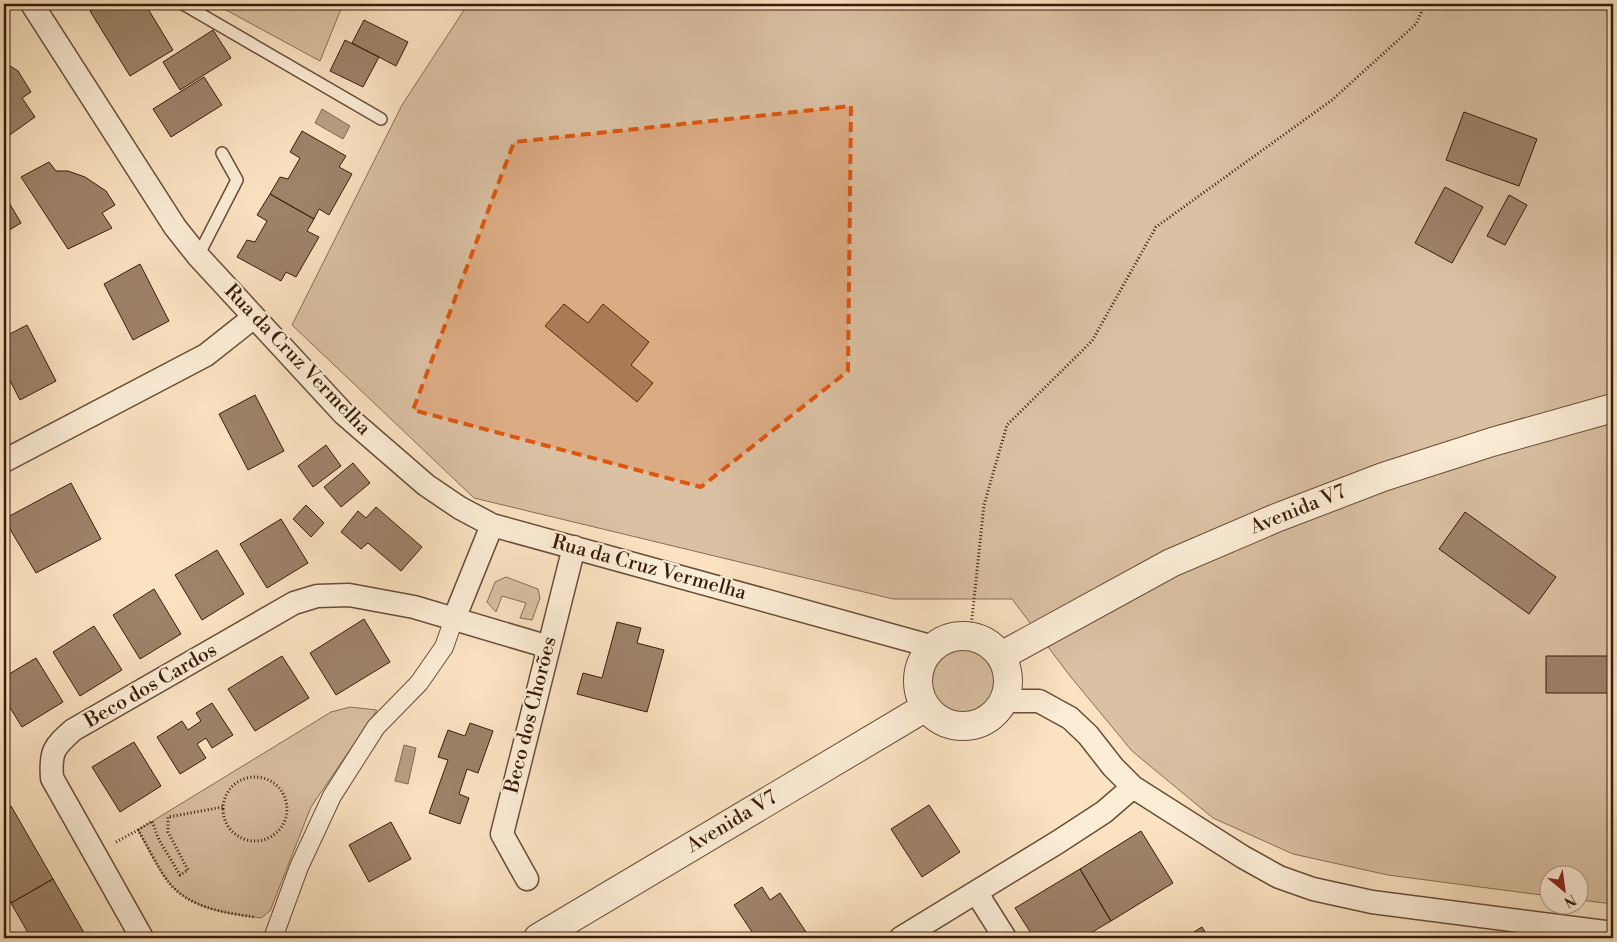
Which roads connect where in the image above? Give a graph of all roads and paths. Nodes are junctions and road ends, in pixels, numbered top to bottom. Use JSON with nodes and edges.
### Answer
{"nodes":[{"id":1,"x":32,"y":4,"type":"edge"},
{"id":2,"x":183,"y":4,"type":"edge"},
{"id":3,"x":1425,"y":4,"type":"edge"},
{"id":4,"x":381,"y":119,"type":"dead end"},
{"id":5,"x":222,"y":153,"type":"dead end"},
{"id":6,"x":198,"y":256,"type":"junction"},
{"id":7,"x":254,"y":316,"type":"junction"},
{"id":8,"x":1613,"y":408,"type":"edge"},
{"id":9,"x":4,"y":461,"type":"edge"},
{"id":10,"x":492,"y":525,"type":"junction"},
{"id":11,"x":574,"y":547,"type":"junction"},
{"id":12,"x":454,"y":619,"type":"junction"},
{"id":13,"x":970,"y":636,"type":"junction"},
{"id":14,"x":548,"y":647,"type":"junction"},
{"id":15,"x":934,"y":647,"type":"junction"},
{"id":16,"x":1001,"y":656,"type":"junction"},
{"id":17,"x":1004,"y":701,"type":"junction"},
{"id":18,"x":926,"y":707,"type":"junction"},
{"id":19,"x":1133,"y":787,"type":"junction"},
{"id":20,"x":223,"y":807,"type":"junction"},
{"id":21,"x":138,"y":830,"type":"junction"},
{"id":22,"x":94,"y":854,"type":"junction"},
{"id":23,"x":527,"y":879,"type":"dead end"},
{"id":24,"x":976,"y":892,"type":"junction"},
{"id":25,"x":281,"y":917,"type":"junction"},
{"id":26,"x":1613,"y":933,"type":"edge"},
{"id":27,"x":142,"y":938,"type":"edge"},
{"id":28,"x":272,"y":938,"type":"edge"},
{"id":29,"x":538,"y":938,"type":"edge"},
{"id":30,"x":901,"y":938,"type":"edge"},
{"id":31,"x":1005,"y":938,"type":"edge"}],
"edges":[{"from":1,"to":6,"type":"street","name":"Rua da Cruz Vermelha"},
{"from":2,"to":4,"type":"lane"},
{"from":3,"to":13,"type":"path"},
{"from":5,"to":6,"type":"lane"},
{"from":6,"to":7,"type":"street","name":"Rua da Cruz Vermelha"},
{"from":7,"to":9,"type":"street"},
{"from":7,"to":10,"type":"street","name":"Rua da Cruz Vermelha"},
{"from":8,"to":16,"type":"street","name":"Avenida V7"},
{"from":10,"to":11,"type":"street","name":"Rua da Cruz Vermelha"},
{"from":10,"to":12,"type":"street"},
{"from":11,"to":14,"type":"street","name":"Beco dos Chorões"},
{"from":11,"to":15,"type":"street","name":"Rua da Cruz Vermelha"},
{"from":12,"to":14,"type":"street","name":"Beco dos Cardos"},
{"from":12,"to":22,"type":"street","name":"Beco dos Cardos"},
{"from":12,"to":25,"type":"street"},
{"from":13,"to":15,"type":"street"},
{"from":13,"to":16,"type":"street"},
{"from":14,"to":23,"type":"street","name":"Beco dos Chorões"},
{"from":15,"to":18,"type":"street"},
{"from":16,"to":17,"type":"street"},
{"from":17,"to":18,"type":"street"},
{"from":17,"to":19,"type":"street"},
{"from":18,"to":29,"type":"street","name":"Avenida V7"},
{"from":19,"to":24,"type":"street"},
{"from":19,"to":26,"type":"street"},
{"from":20,"to":20,"type":"path"},
{"from":20,"to":21,"type":"path"},
{"from":21,"to":22,"type":"path"},
{"from":21,"to":25,"type":"path"},
{"from":22,"to":27,"type":"street","name":"Beco dos Cardos"},
{"from":24,"to":30,"type":"street"},
{"from":24,"to":31,"type":"street"},
{"from":25,"to":28,"type":"street"}]}
